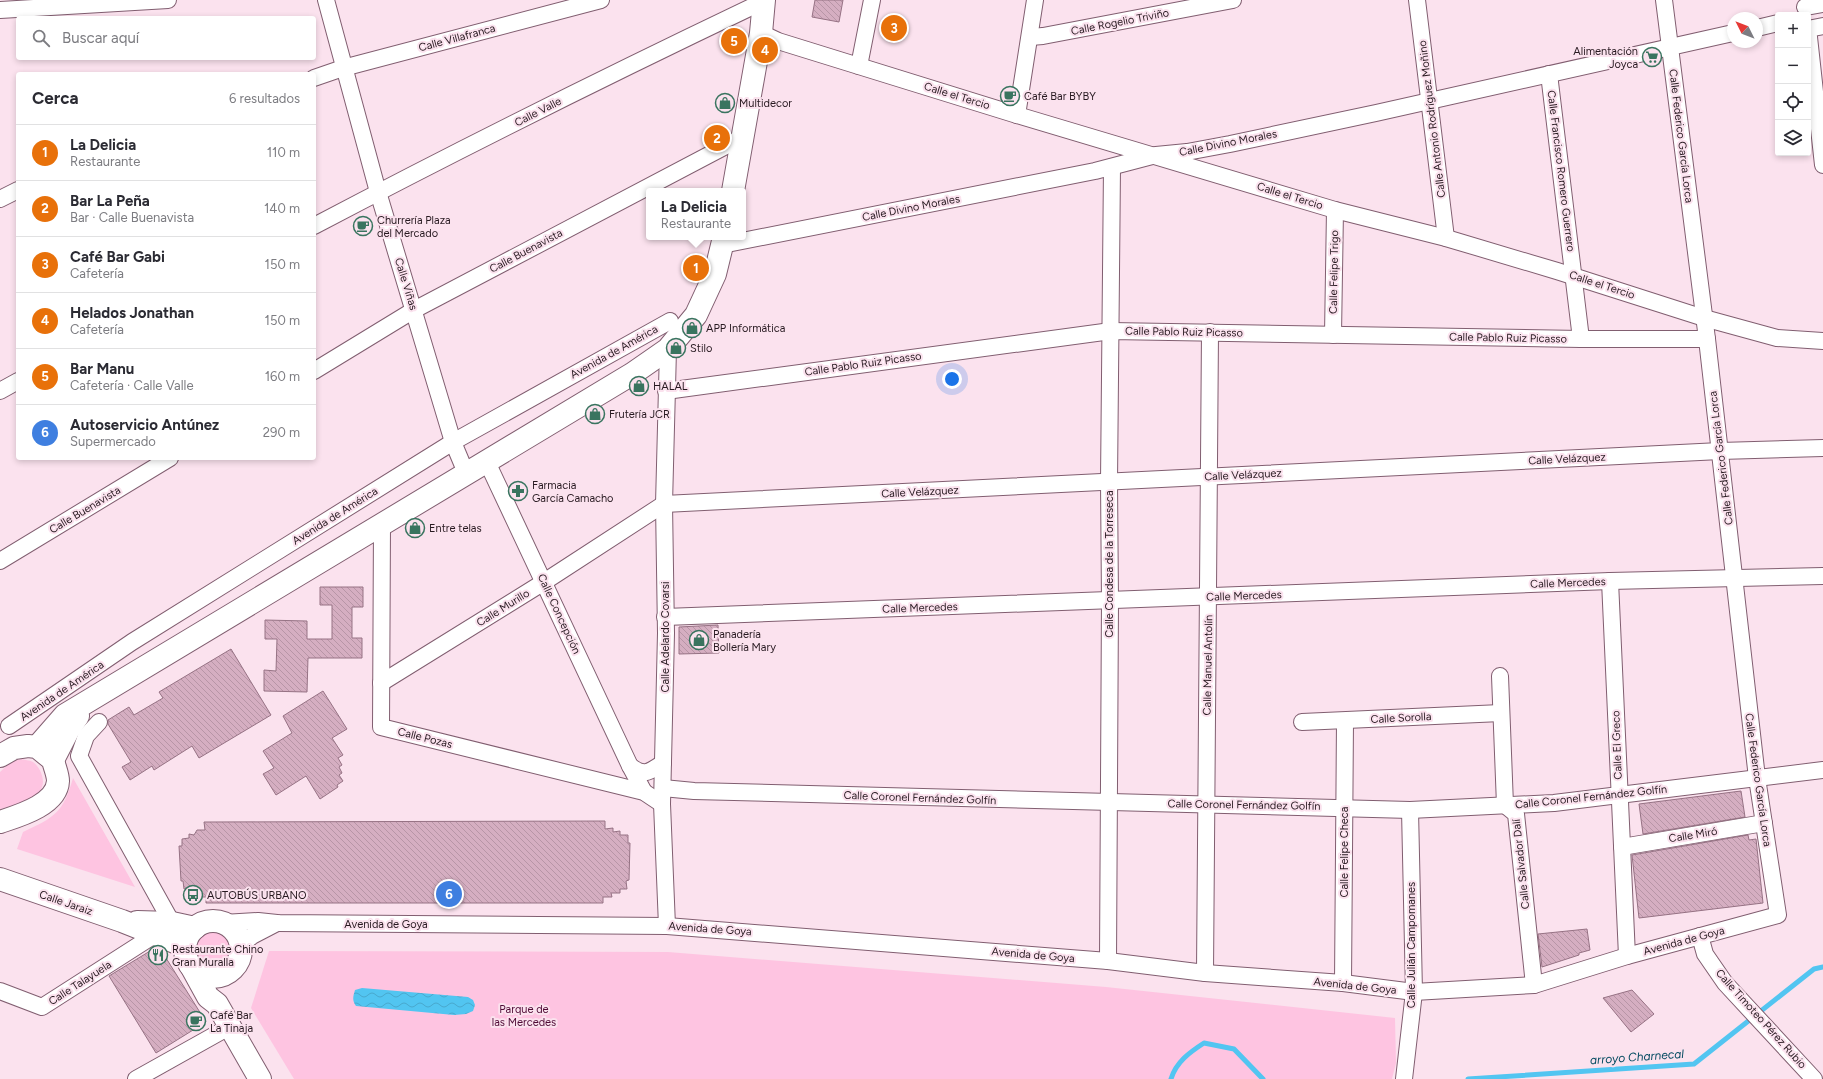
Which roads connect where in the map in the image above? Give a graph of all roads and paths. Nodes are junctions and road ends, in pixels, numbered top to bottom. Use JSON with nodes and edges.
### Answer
{"nodes":[{"id":1,"x":168,"y":0,"type":"edge"},
{"id":2,"x":326,"y":0,"type":"edge"},
{"id":3,"x":601,"y":0,"type":"edge"},
{"id":4,"x":872,"y":0,"type":"edge"},
{"id":5,"x":1035,"y":0,"type":"edge"},
{"id":6,"x":1233,"y":0,"type":"edge"},
{"id":7,"x":1417,"y":0,"type":"edge"},
{"id":8,"x":1664,"y":0,"type":"edge"},
{"id":9,"x":764,"y":1,"type":"edge"},
{"id":10,"x":1823,"y":4,"type":"edge"},
{"id":11,"x":1805,"y":8,"type":"edge"},
{"id":12,"x":0,"y":10,"type":"edge"},
{"id":13,"x":1775,"y":24,"type":"edge"},
{"id":14,"x":1823,"y":26,"type":"edge"},
{"id":15,"x":1763,"y":27,"type":"edge"},
{"id":16,"x":1811,"y":28,"type":"edge"},
{"id":17,"x":761,"y":33,"type":"junction"},
{"id":18,"x":1727,"y":34,"type":"edge"},
{"id":19,"x":1030,"y":37,"type":"junction"},
{"id":20,"x":1670,"y":47,"type":"junction"},
{"id":21,"x":1810,"y":48,"type":"edge"},
{"id":22,"x":859,"y":66,"type":"junction"},
{"id":23,"x":343,"y":68,"type":"junction"},
{"id":24,"x":1549,"y":74,"type":"junction"},
{"id":25,"x":316,"y":77,"type":"edge"},
{"id":26,"x":1430,"y":100,"type":"junction"},
{"id":27,"x":1017,"y":115,"type":"junction"},
{"id":28,"x":741,"y":138,"type":"junction"},
{"id":29,"x":1156,"y":155,"type":"junction"},
{"id":30,"x":1823,"y":166,"type":"edge"},
{"id":31,"x":1112,"y":167,"type":"junction"},
{"id":32,"x":733,"y":188,"type":"edge"},
{"id":33,"x":16,"y":191,"type":"edge"},
{"id":34,"x":378,"y":192,"type":"junction"},
{"id":35,"x":0,"y":199,"type":"edge"},
{"id":36,"x":1335,"y":210,"type":"junction"},
{"id":37,"x":316,"y":225,"type":"edge"},
{"id":38,"x":746,"y":237,"type":"edge"},
{"id":39,"x":1446,"y":238,"type":"junction"},
{"id":40,"x":723,"y":241,"type":"edge"},
{"id":41,"x":1574,"y":276,"type":"junction"},
{"id":42,"x":414,"y":310,"type":"junction"},
{"id":43,"x":1704,"y":318,"type":"junction"},
{"id":44,"x":670,"y":321,"type":"dead end"},
{"id":45,"x":1111,"y":331,"type":"junction"},
{"id":46,"x":1210,"y":332,"type":"junction"},
{"id":47,"x":1333,"y":335,"type":"junction"},
{"id":48,"x":1581,"y":339,"type":"junction"},
{"id":49,"x":1707,"y":339,"type":"junction"},
{"id":50,"x":1823,"y":341,"type":"edge"},
{"id":51,"x":668,"y":349,"type":"junction"},
{"id":52,"x":316,"y":370,"type":"edge"},
{"id":53,"x":16,"y":382,"type":"edge"},
{"id":54,"x":0,"y":390,"type":"edge"},
{"id":55,"x":666,"y":391,"type":"junction"},
{"id":56,"x":454,"y":442,"type":"junction"},
{"id":57,"x":1823,"y":448,"type":"edge"},
{"id":58,"x":1720,"y":451,"type":"junction"},
{"id":59,"x":167,"y":460,"type":"edge"},
{"id":60,"x":487,"y":462,"type":"junction"},
{"id":61,"x":466,"y":473,"type":"junction"},
{"id":62,"x":1209,"y":476,"type":"junction"},
{"id":63,"x":1109,"y":482,"type":"junction"},
{"id":64,"x":664,"y":504,"type":"junction"},
{"id":65,"x":382,"y":524,"type":"junction"},
{"id":66,"x":0,"y":562,"type":"edge"},
{"id":67,"x":1823,"y":576,"type":"edge"},
{"id":68,"x":1735,"y":578,"type":"junction"},
{"id":69,"x":1610,"y":581,"type":"junction"},
{"id":70,"x":544,"y":582,"type":"junction"},
{"id":71,"x":1208,"y":597,"type":"junction"},
{"id":72,"x":1110,"y":601,"type":"junction"},
{"id":73,"x":665,"y":617,"type":"junction"},
{"id":74,"x":1500,"y":676,"type":"dead end"},
{"id":75,"x":381,"y":683,"type":"junction"},
{"id":76,"x":1500,"y":712,"type":"junction"},
{"id":77,"x":1345,"y":721,"type":"junction"},
{"id":78,"x":99,"y":722,"type":"dead end"},
{"id":79,"x":1302,"y":722,"type":"dead end"},
{"id":80,"x":9,"y":726,"type":"dead end"},
{"id":81,"x":45,"y":753,"type":"junction"},
{"id":82,"x":1,"y":754,"type":"edge"},
{"id":83,"x":663,"y":764,"type":"junction"},
{"id":84,"x":630,"y":766,"type":"junction"},
{"id":85,"x":1823,"y":770,"type":"edge"},
{"id":86,"x":1756,"y":778,"type":"junction"},
{"id":87,"x":644,"y":792,"type":"junction"},
{"id":88,"x":663,"y":796,"type":"junction"},
{"id":89,"x":1619,"y":796,"type":"junction"},
{"id":90,"x":1108,"y":803,"type":"junction"},
{"id":91,"x":1206,"y":804,"type":"junction"},
{"id":92,"x":1505,"y":805,"type":"junction"},
{"id":93,"x":1344,"y":808,"type":"junction"},
{"id":94,"x":1410,"y":810,"type":"junction"},
{"id":95,"x":0,"y":822,"type":"edge"},
{"id":96,"x":1764,"y":824,"type":"junction"},
{"id":97,"x":1622,"y":847,"type":"junction"},
{"id":98,"x":4,"y":879,"type":"edge"},
{"id":99,"x":1778,"y":915,"type":"joint"},
{"id":100,"x":223,"y":923,"type":"junction"},
{"id":101,"x":277,"y":923,"type":"junction"},
{"id":102,"x":667,"y":926,"type":"junction"},
{"id":103,"x":164,"y":929,"type":"junction"},
{"id":104,"x":1700,"y":936,"type":"junction"},
{"id":105,"x":241,"y":945,"type":"junction"},
{"id":106,"x":190,"y":947,"type":"junction"},
{"id":107,"x":1627,"y":956,"type":"junction"},
{"id":108,"x":1108,"y":961,"type":"junction"},
{"id":109,"x":1205,"y":973,"type":"junction"},
{"id":110,"x":224,"y":975,"type":"junction"},
{"id":111,"x":1343,"y":983,"type":"junction"},
{"id":112,"x":1534,"y":985,"type":"junction"},
{"id":113,"x":0,"y":991,"type":"edge"},
{"id":114,"x":1414,"y":992,"type":"junction"},
{"id":115,"x":217,"y":1004,"type":"junction"},
{"id":116,"x":229,"y":1027,"type":"junction"},
{"id":117,"x":136,"y":1079,"type":"edge"},
{"id":118,"x":260,"y":1079,"type":"edge"},
{"id":119,"x":1404,"y":1079,"type":"edge"},
{"id":120,"x":1814,"y":1079,"type":"edge"}],
"edges":[{"from":1,"to":12,"type":"street"},
{"from":2,"to":23,"type":"street","name":"Calle Viñas"},
{"from":3,"to":23,"type":"street","name":"Calle Villafranca"},
{"from":4,"to":22,"type":"street"},
{"from":5,"to":19,"type":"street"},
{"from":6,"to":19,"type":"street","name":"Calle Rogelio Triviño"},
{"from":7,"to":26,"type":"street","name":"Calle Antonio Rodríguez Moñino"},
{"from":8,"to":20,"type":"street","name":"Calle Federico García Lorca"},
{"from":9,"to":17,"type":"street"},
{"from":9,"to":34,"type":"street","name":"Calle Valle"},
{"from":10,"to":11,"type":"street"},
{"from":13,"to":15,"type":"street"},
{"from":14,"to":16,"type":"street"},
{"from":17,"to":22,"type":"street","name":"Calle el Tercio"},
{"from":17,"to":28,"type":"street"},
{"from":18,"to":20,"type":"street","name":"Calle Divino Morales"},
{"from":19,"to":27,"type":"street"},
{"from":20,"to":24,"type":"street","name":"Calle Divino Morales"},
{"from":20,"to":43,"type":"street","name":"Calle Federico García Lorca"},
{"from":21,"to":30,"type":"street"},
{"from":22,"to":27,"type":"street","name":"Calle el Tercio"},
{"from":23,"to":25,"type":"street","name":"Calle Villafranca"},
{"from":23,"to":34,"type":"street","name":"Calle Viñas"},
{"from":24,"to":26,"type":"street","name":"Calle Divino Morales"},
{"from":24,"to":41,"type":"street","name":"Calle Francisco Romero Guerrero"},
{"from":26,"to":29,"type":"street","name":"Calle Divino Morales"},
{"from":26,"to":39,"type":"street","name":"Calle Antonio Rodríguez Moñino"},
{"from":27,"to":29,"type":"street","name":"Calle el Tercio"},
{"from":28,"to":32,"type":"street"},
{"from":28,"to":42,"type":"street","name":"Calle Buenavista"},
{"from":29,"to":31,"type":"street","name":"Calle Divino Morales"},
{"from":29,"to":36,"type":"street","name":"Calle el Tercio"},
{"from":31,"to":38,"type":"street","name":"Calle Divino Morales"},
{"from":31,"to":45,"type":"street","name":"Calle Condesa de la Torreseca"},
{"from":33,"to":35,"type":"street"},
{"from":34,"to":37,"type":"street","name":"Calle Valle"},
{"from":34,"to":42,"type":"street","name":"Calle Viñas"},
{"from":36,"to":39,"type":"street","name":"Calle el Tercio"},
{"from":36,"to":47,"type":"street","name":"Calle Felipe Trigo"},
{"from":39,"to":41,"type":"street","name":"Calle el Tercio"},
{"from":40,"to":51,"type":"street","name":"Avenida de América"},
{"from":41,"to":43,"type":"street","name":"Calle el Tercio"},
{"from":41,"to":48,"type":"street","name":"Calle Francisco Romero Guerrero"},
{"from":42,"to":52,"type":"street","name":"Calle Buenavista"},
{"from":42,"to":56,"type":"street","name":"Calle Viñas"},
{"from":43,"to":49,"type":"street","name":"Calle Federico García Lorca"},
{"from":43,"to":50,"type":"street","name":"Calle el Tercio"},
{"from":44,"to":56,"type":"street","name":"Avenida de América"},
{"from":45,"to":46,"type":"street","name":"Calle Pablo Ruiz Picasso"},
{"from":45,"to":55,"type":"street","name":"Calle Pablo Ruiz Picasso"},
{"from":45,"to":63,"type":"street","name":"Calle Condesa de la Torreseca"},
{"from":46,"to":47,"type":"street","name":"Calle Pablo Ruiz Picasso"},
{"from":46,"to":62,"type":"street","name":"Calle Manuel Antolín"},
{"from":47,"to":48,"type":"street","name":"Calle Pablo Ruiz Picasso"},
{"from":48,"to":49,"type":"street","name":"Calle Pablo Ruiz Picasso"},
{"from":49,"to":58,"type":"street","name":"Calle Federico García Lorca"},
{"from":51,"to":55,"type":"street","name":"Calle Adelardo Covarsi"},
{"from":51,"to":60,"type":"street","name":"Avenida de América"},
{"from":53,"to":54,"type":"street"},
{"from":55,"to":64,"type":"street","name":"Calle Adelardo Covarsi"},
{"from":56,"to":61,"type":"street","name":"Calle Viñas"},
{"from":56,"to":80,"type":"street","name":"Avenida de América"},
{"from":57,"to":58,"type":"street","name":"Calle Velázquez"},
{"from":58,"to":62,"type":"street","name":"Calle Velázquez"},
{"from":58,"to":68,"type":"street","name":"Calle Federico García Lorca"},
{"from":59,"to":66,"type":"street","name":"Calle Buenavista"},
{"from":60,"to":61,"type":"street","name":"Avenida de América"},
{"from":60,"to":70,"type":"street","name":"Calle Concepción"},
{"from":61,"to":65,"type":"street","name":"Avenida de América"},
{"from":62,"to":63,"type":"street","name":"Calle Velázquez"},
{"from":62,"to":71,"type":"street","name":"Calle Manuel Antolín"},
{"from":63,"to":64,"type":"street","name":"Calle Velázquez"},
{"from":63,"to":72,"type":"street","name":"Calle Condesa de la Torreseca"},
{"from":64,"to":70,"type":"street","name":"Calle Murillo"},
{"from":64,"to":73,"type":"street","name":"Calle Adelardo Covarsi"},
{"from":65,"to":75,"type":"street","name":"Calle Pozas"},
{"from":65,"to":81,"type":"street","name":"Avenida de América"},
{"from":67,"to":68,"type":"street","name":"Calle Mercedes"},
{"from":68,"to":69,"type":"street","name":"Calle Mercedes"},
{"from":68,"to":86,"type":"street","name":"Calle Federico García Lorca"},
{"from":69,"to":71,"type":"street","name":"Calle Mercedes"},
{"from":69,"to":89,"type":"street","name":"Calle El Greco"},
{"from":70,"to":75,"type":"street","name":"Calle Murillo"},
{"from":70,"to":84,"type":"street","name":"Calle Concepción"},
{"from":71,"to":72,"type":"street","name":"Calle Mercedes"},
{"from":71,"to":91,"type":"street","name":"Calle Manuel Antolín"},
{"from":72,"to":73,"type":"street","name":"Calle Mercedes"},
{"from":72,"to":90,"type":"street","name":"Calle Condesa de la Torreseca"},
{"from":73,"to":83,"type":"street","name":"Calle Adelardo Covarsi"},
{"from":74,"to":76,"type":"street","name":"Calle Salvador Dalí"},
{"from":75,"to":87,"type":"street","name":"Calle Pozas"},
{"from":76,"to":77,"type":"street","name":"Calle Sorolla"},
{"from":76,"to":92,"type":"street","name":"Calle Salvador Dalí"},
{"from":77,"to":79,"type":"street","name":"Calle Sorolla"},
{"from":77,"to":93,"type":"street","name":"Calle Felipe Checa"},
{"from":78,"to":103,"type":"street"},
{"from":81,"to":82,"type":"street"},
{"from":81,"to":95,"type":"street"},
{"from":83,"to":84,"type":"street"},
{"from":83,"to":88,"type":"street","name":"Calle Adelardo Covarsi"},
{"from":84,"to":87,"type":"street","name":"Calle Concepción"},
{"from":85,"to":86,"type":"street","name":"Calle Coronel Fernández Golfín"},
{"from":86,"to":89,"type":"street","name":"Calle Coronel Fernández Golfín"},
{"from":86,"to":96,"type":"street","name":"Calle Federico García Lorca"},
{"from":87,"to":88,"type":"street","name":"Calle Pozas"},
{"from":88,"to":90,"type":"street","name":"Calle Coronel Fernández Golfín"},
{"from":88,"to":102,"type":"street","name":"Calle Adelardo Covarsi"},
{"from":89,"to":92,"type":"street","name":"Calle Coronel Fernández Golfín"},
{"from":89,"to":97,"type":"street","name":"Calle El Greco"},
{"from":90,"to":91,"type":"street","name":"Calle Coronel Fernández Golfín"},
{"from":90,"to":108,"type":"street","name":"Calle Condesa de la Torreseca"},
{"from":91,"to":93,"type":"street","name":"Calle Coronel Fernández Golfín"},
{"from":91,"to":109,"type":"street","name":"Calle Manuel Antolín"},
{"from":92,"to":94,"type":"street","name":"Calle Coronel Fernández Golfín"},
{"from":92,"to":112,"type":"street","name":"Calle Salvador Dalí"},
{"from":93,"to":94,"type":"street","name":"Calle Coronel Fernández Golfín"},
{"from":93,"to":111,"type":"street","name":"Calle Felipe Checa"},
{"from":94,"to":114,"type":"street","name":"Calle Julián Campomanes"},
{"from":96,"to":97,"type":"street","name":"Calle Miró"},
{"from":96,"to":99,"type":"street","name":"Calle Federico García Lorca"},
{"from":97,"to":107,"type":"street","name":"Calle El Greco"},
{"from":98,"to":103,"type":"street","name":"Calle Jaraiz"},
{"from":99,"to":104,"type":"street","name":"Avenida de Goya"},
{"from":100,"to":101,"type":"street","name":"Avenida de Goya"},
{"from":100,"to":105,"type":"street"},
{"from":100,"to":106,"type":"street"},
{"from":101,"to":102,"type":"street","name":"Avenida de Goya"},
{"from":101,"to":105,"type":"street","name":"Avenida de Goya"},
{"from":102,"to":108,"type":"street","name":"Avenida de Goya"},
{"from":103,"to":106,"type":"street","name":"Calle Jaraiz"},
{"from":103,"to":113,"type":"street","name":"Calle Talayuela"},
{"from":104,"to":107,"type":"street","name":"Avenida de Goya"},
{"from":104,"to":120,"type":"street","name":"Calle Timoteo Pérez Rubio"},
{"from":105,"to":110,"type":"street"},
{"from":106,"to":110,"type":"street"},
{"from":106,"to":115,"type":"street"},
{"from":107,"to":112,"type":"street","name":"Avenida de Goya"},
{"from":108,"to":109,"type":"street","name":"Avenida de Goya"},
{"from":109,"to":111,"type":"street","name":"Avenida de Goya"},
{"from":110,"to":115,"type":"street"},
{"from":111,"to":114,"type":"street","name":"Avenida de Goya"},
{"from":112,"to":114,"type":"street","name":"Avenida de Goya"},
{"from":114,"to":119,"type":"street","name":"Calle Julián Campomanes"},
{"from":115,"to":116,"type":"street"},
{"from":116,"to":117,"type":"street"},
{"from":116,"to":118,"type":"street"}]}
